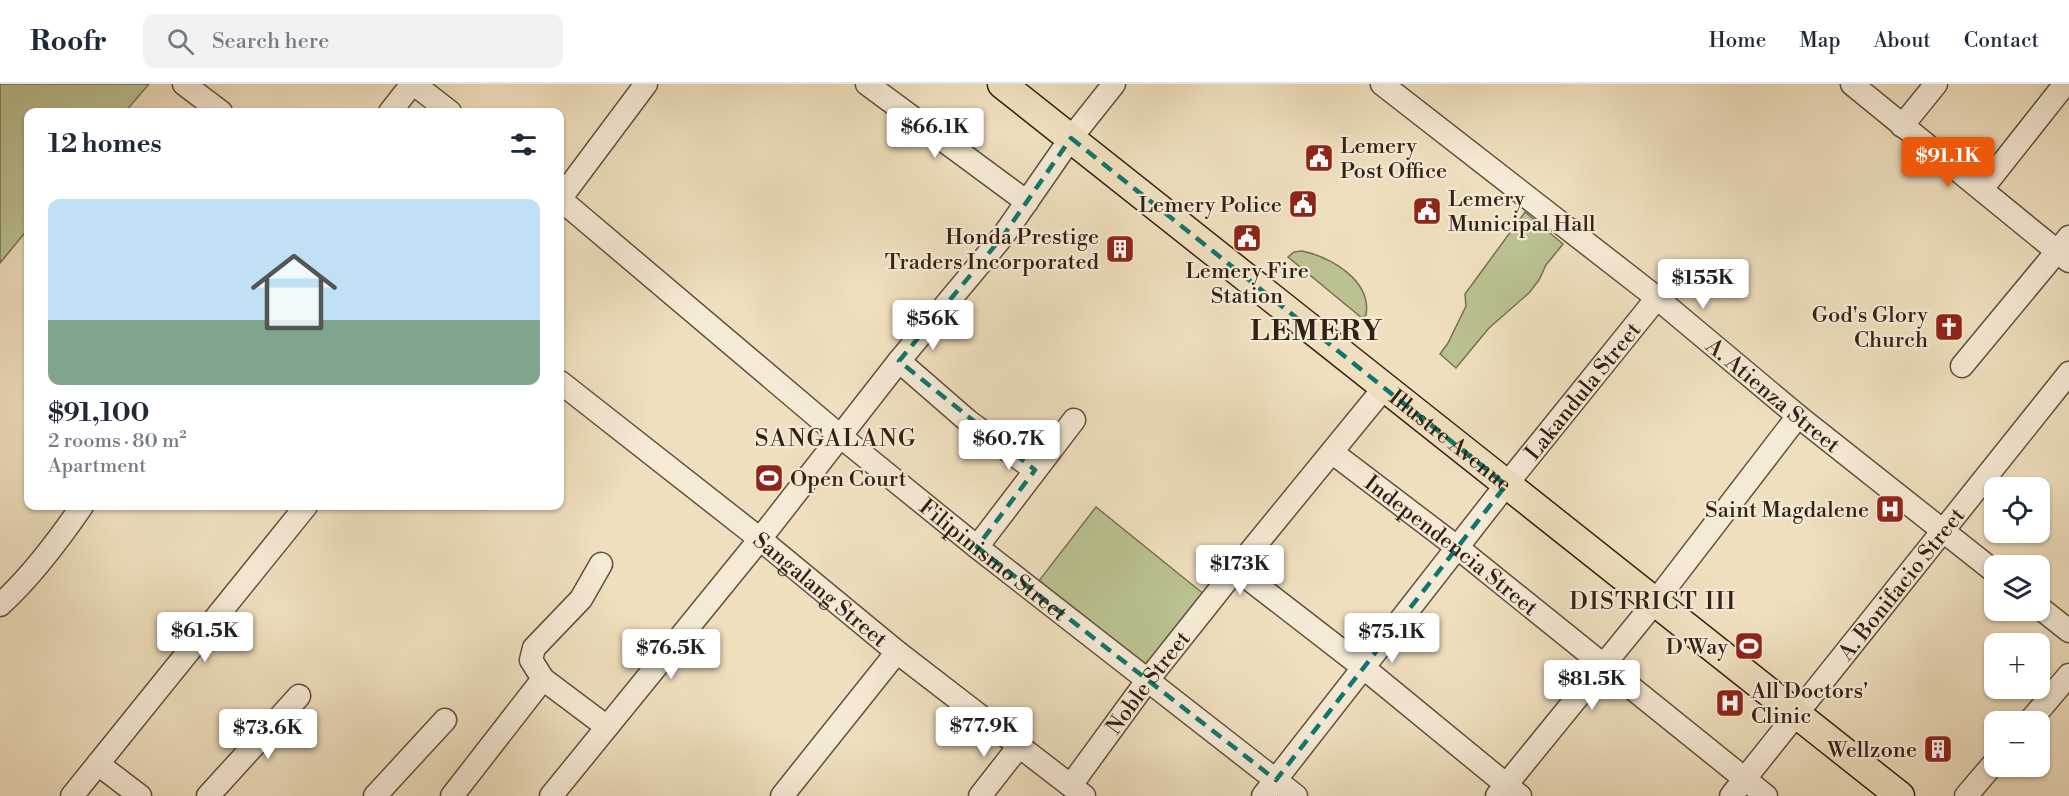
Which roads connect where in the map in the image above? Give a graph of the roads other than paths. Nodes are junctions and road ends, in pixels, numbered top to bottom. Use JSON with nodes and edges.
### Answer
{"nodes":[{"id":1,"x":184,"y":84,"type":"edge"},
{"id":2,"x":413,"y":84,"type":"edge"},
{"id":3,"x":1002,"y":84,"type":"edge"},
{"id":4,"x":1114,"y":84,"type":"edge"},
{"id":5,"x":1382,"y":84,"type":"edge"},
{"id":6,"x":1852,"y":84,"type":"edge"},
{"id":7,"x":1936,"y":84,"type":"edge"},
{"id":8,"x":2065,"y":84,"type":"edge"},
{"id":9,"x":640,"y":86,"type":"edge"},
{"id":10,"x":873,"y":86,"type":"edge"},
{"id":11,"x":216,"y":108,"type":"edge"},
{"id":12,"x":393,"y":108,"type":"edge"},
{"id":13,"x":445,"y":108,"type":"edge"},
{"id":14,"x":1902,"y":126,"type":"junction"},
{"id":15,"x":1071,"y":138,"type":"junction"},
{"id":16,"x":1982,"y":189,"type":"junction"},
{"id":17,"x":564,"y":193,"type":"edge"},
{"id":18,"x":564,"y":202,"type":"edge"},
{"id":19,"x":1027,"y":202,"type":"junction"},
{"id":20,"x":2065,"y":250,"type":"edge"},
{"id":21,"x":1657,"y":298,"type":"junction"},
{"id":22,"x":899,"y":361,"type":"junction"},
{"id":23,"x":1962,"y":366,"type":"dead end"},
{"id":24,"x":2069,"y":373,"type":"edge"},
{"id":25,"x":564,"y":385,"type":"edge"},
{"id":26,"x":1384,"y":388,"type":"junction"},
{"id":27,"x":1798,"y":416,"type":"junction"},
{"id":28,"x":1074,"y":420,"type":"dead end"},
{"id":29,"x":840,"y":436,"type":"junction"},
{"id":30,"x":1333,"y":453,"type":"junction"},
{"id":31,"x":1035,"y":470,"type":"junction"},
{"id":32,"x":1506,"y":484,"type":"junction"},
{"id":33,"x":79,"y":510,"type":"edge"},
{"id":34,"x":303,"y":510,"type":"edge"},
{"id":35,"x":1942,"y":530,"type":"junction"},
{"id":36,"x":760,"y":539,"type":"junction"},
{"id":37,"x":977,"y":547,"type":"junction"},
{"id":38,"x":1458,"y":548,"type":"junction"},
{"id":39,"x":1984,"y":563,"type":"edge"},
{"id":40,"x":601,"y":564,"type":"dead end"},
{"id":41,"x":1236,"y":569,"type":"junction"},
{"id":42,"x":1655,"y":602,"type":"junction"},
{"id":43,"x":0,"y":605,"type":"edge"},
{"id":44,"x":2050,"y":616,"type":"edge"},
{"id":45,"x":2069,"y":631,"type":"edge"},
{"id":46,"x":897,"y":652,"type":"junction"},
{"id":47,"x":1604,"y":664,"type":"junction"},
{"id":48,"x":1364,"y":668,"type":"junction"},
{"id":49,"x":2069,"y":675,"type":"edge"},
{"id":50,"x":543,"y":679,"type":"junction"},
{"id":51,"x":1147,"y":681,"type":"junction"},
{"id":52,"x":299,"y":696,"type":"dead end"},
{"id":53,"x":2038,"y":711,"type":"edge"},
{"id":54,"x":1796,"y":712,"type":"junction"},
{"id":55,"x":445,"y":720,"type":"dead end"},
{"id":56,"x":607,"y":727,"type":"junction"},
{"id":57,"x":1020,"y":745,"type":"junction"},
{"id":58,"x":98,"y":764,"type":"junction"},
{"id":59,"x":1984,"y":775,"type":"edge"},
{"id":60,"x":1746,"y":778,"type":"junction"},
{"id":61,"x":1270,"y":788,"type":"edge"},
{"id":62,"x":1078,"y":791,"type":"edge"},
{"id":63,"x":1508,"y":792,"type":"edge"},
{"id":64,"x":72,"y":796,"type":"edge"},
{"id":65,"x":140,"y":796,"type":"edge"},
{"id":66,"x":208,"y":796,"type":"edge"},
{"id":67,"x":375,"y":796,"type":"edge"},
{"id":68,"x":452,"y":796,"type":"edge"},
{"id":69,"x":551,"y":796,"type":"edge"},
{"id":70,"x":782,"y":796,"type":"edge"},
{"id":71,"x":980,"y":796,"type":"edge"},
{"id":72,"x":1296,"y":796,"type":"edge"},
{"id":73,"x":1731,"y":796,"type":"edge"},
{"id":74,"x":1766,"y":796,"type":"edge"},
{"id":75,"x":1899,"y":796,"type":"edge"},
{"id":76,"x":1966,"y":796,"type":"edge"}],
"edges":[{"from":1,"to":11,"type":"street"},
{"from":2,"to":12,"type":"street"},
{"from":2,"to":13,"type":"street"},
{"from":3,"to":15,"type":"main road","name":"Illustre Avenue"},
{"from":4,"to":15,"type":"street"},
{"from":5,"to":21,"type":"street","name":"A. Atienza Street"},
{"from":6,"to":14,"type":"street"},
{"from":7,"to":14,"type":"street"},
{"from":8,"to":16,"type":"street"},
{"from":9,"to":17,"type":"street"},
{"from":10,"to":19,"type":"street"},
{"from":14,"to":16,"type":"street"},
{"from":15,"to":19,"type":"street"},
{"from":15,"to":26,"type":"main road","name":"Illustre Avenue"},
{"from":16,"to":20,"type":"street"},
{"from":18,"to":29,"type":"street","name":"Filipinismo Street"},
{"from":19,"to":22,"type":"street"},
{"from":20,"to":23,"type":"street"},
{"from":21,"to":27,"type":"street","name":"A. Atienza Street"},
{"from":21,"to":32,"type":"street","name":"Lakandula Street"},
{"from":22,"to":29,"type":"street"},
{"from":22,"to":31,"type":"street"},
{"from":24,"to":35,"type":"street","name":"A. Bonifacio Street"},
{"from":25,"to":36,"type":"street","name":"Sangalang Street"},
{"from":26,"to":30,"type":"street","name":"Noble Street"},
{"from":26,"to":32,"type":"main road","name":"Illustre Avenue"},
{"from":27,"to":35,"type":"street","name":"A. Atienza Street"},
{"from":27,"to":42,"type":"street"},
{"from":28,"to":31,"type":"street"},
{"from":29,"to":36,"type":"street"},
{"from":29,"to":37,"type":"street","name":"Filipinismo Street"},
{"from":30,"to":38,"type":"street","name":"Independencia Street"},
{"from":30,"to":41,"type":"street","name":"Noble Street"},
{"from":31,"to":37,"type":"street"},
{"from":32,"to":38,"type":"street","name":"Lakandula Street"},
{"from":32,"to":42,"type":"main road","name":"Illustre Avenue"},
{"from":33,"to":43,"type":"street"},
{"from":34,"to":58,"type":"street"},
{"from":35,"to":39,"type":"street","name":"A. Atienza Street"},
{"from":35,"to":54,"type":"street","name":"A. Bonifacio Street"},
{"from":36,"to":46,"type":"street","name":"Sangalang Street"},
{"from":36,"to":56,"type":"street"},
{"from":37,"to":51,"type":"street","name":"Filipinismo Street"},
{"from":38,"to":47,"type":"street","name":"Independencia Street"},
{"from":38,"to":48,"type":"street","name":"Lakandula Street"},
{"from":40,"to":50,"type":"street"},
{"from":41,"to":48,"type":"street"},
{"from":41,"to":51,"type":"street","name":"Noble Street"},
{"from":42,"to":47,"type":"street"},
{"from":42,"to":54,"type":"main road","name":"Illustre Avenue"},
{"from":44,"to":45,"type":"street"},
{"from":46,"to":57,"type":"street","name":"Sangalang Street"},
{"from":46,"to":70,"type":"street"},
{"from":47,"to":60,"type":"street","name":"Independencia Street"},
{"from":47,"to":63,"type":"street"},
{"from":48,"to":61,"type":"street","name":"Lakandula Street"},
{"from":48,"to":63,"type":"street"},
{"from":49,"to":53,"type":"street"},
{"from":50,"to":56,"type":"street"},
{"from":50,"to":68,"type":"street"},
{"from":51,"to":61,"type":"street","name":"Filipinismo Street"},
{"from":51,"to":62,"type":"street","name":"Noble Street"},
{"from":52,"to":66,"type":"street"},
{"from":54,"to":60,"type":"street","name":"A. Bonifacio Street"},
{"from":54,"to":75,"type":"main road","name":"Illustre Avenue"},
{"from":55,"to":67,"type":"street"},
{"from":56,"to":69,"type":"street"},
{"from":57,"to":62,"type":"street","name":"Sangalang Street"},
{"from":57,"to":71,"type":"street"},
{"from":58,"to":64,"type":"street"},
{"from":58,"to":65,"type":"street"},
{"from":59,"to":76,"type":"street"},
{"from":60,"to":73,"type":"street","name":"A. Bonifacio Street"},
{"from":60,"to":74,"type":"street","name":"Independencia Street"},
{"from":61,"to":72,"type":"street","name":"Filipinismo Street"}]}
